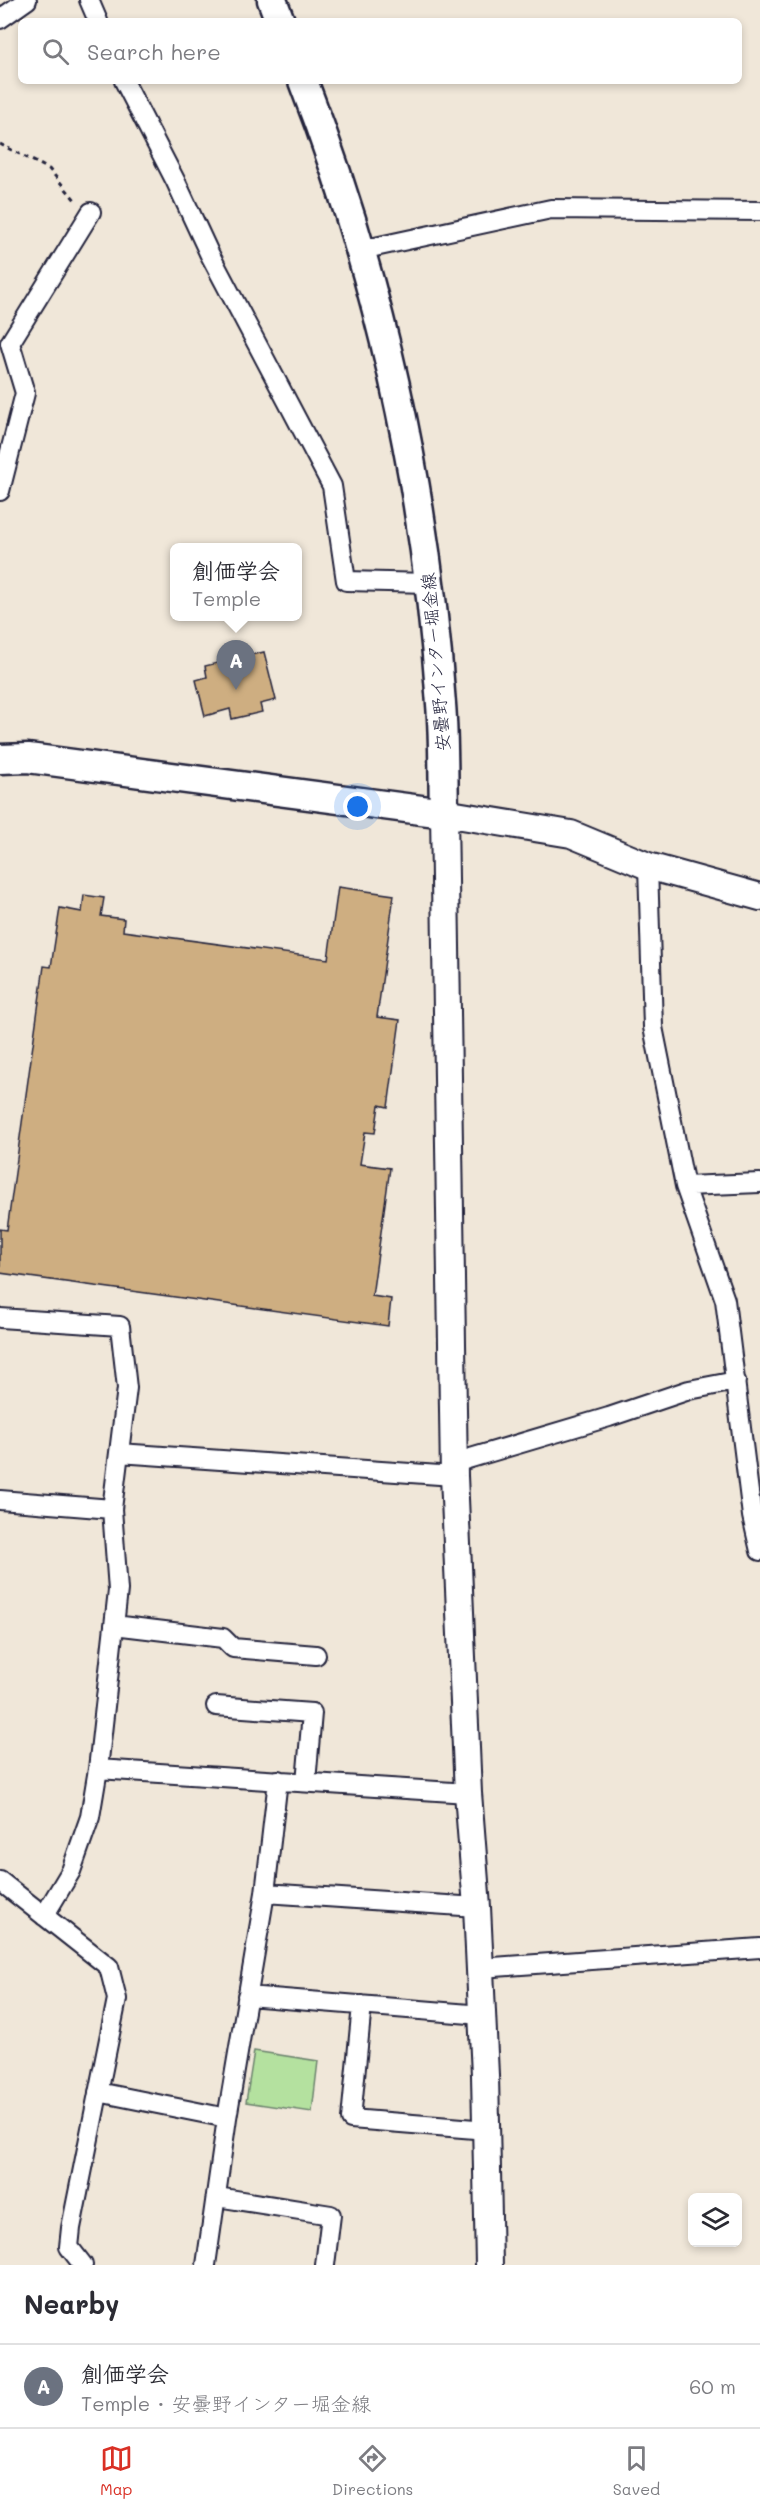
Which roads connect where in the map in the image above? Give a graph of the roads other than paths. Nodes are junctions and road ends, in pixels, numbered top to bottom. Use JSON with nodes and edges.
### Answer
{"nodes":[{"id":1,"x":27,"y":0,"type":"edge"},
{"id":2,"x":89,"y":0,"type":"edge"},
{"id":3,"x":272,"y":0,"type":"edge"},
{"id":4,"x":97,"y":18,"type":"edge"},
{"id":5,"x":279,"y":18,"type":"edge"},
{"id":6,"x":0,"y":19,"type":"edge"},
{"id":7,"x":126,"y":84,"type":"edge"},
{"id":8,"x":304,"y":84,"type":"edge"},
{"id":9,"x":760,"y":211,"type":"edge"},
{"id":10,"x":91,"y":212,"type":"road end"},
{"id":11,"x":361,"y":250,"type":"junction"},
{"id":12,"x":0,"y":491,"type":"edge"},
{"id":13,"x":429,"y":583,"type":"junction"},
{"id":14,"x":0,"y":759,"type":"edge"},
{"id":15,"x":444,"y":813,"type":"junction"},
{"id":16,"x":648,"y":866,"type":"junction"},
{"id":17,"x":760,"y":897,"type":"edge"},
{"id":18,"x":760,"y":1183,"type":"edge"},
{"id":19,"x":685,"y":1186,"type":"junction"},
{"id":20,"x":0,"y":1318,"type":"edge"},
{"id":21,"x":736,"y":1380,"type":"junction"},
{"id":22,"x":119,"y":1453,"type":"junction"},
{"id":23,"x":454,"y":1469,"type":"junction"},
{"id":24,"x":0,"y":1500,"type":"edge"},
{"id":25,"x":112,"y":1509,"type":"junction"},
{"id":26,"x":760,"y":1551,"type":"edge"},
{"id":27,"x":114,"y":1625,"type":"junction"},
{"id":28,"x":316,"y":1655,"type":"dead end"},
{"id":29,"x":216,"y":1706,"type":"dead end"},
{"id":30,"x":98,"y":1769,"type":"junction"},
{"id":31,"x":278,"y":1780,"type":"junction"},
{"id":32,"x":306,"y":1782,"type":"junction"},
{"id":33,"x":468,"y":1793,"type":"junction"},
{"id":34,"x":0,"y":1881,"type":"edge"},
{"id":35,"x":265,"y":1893,"type":"junction"},
{"id":36,"x":477,"y":1907,"type":"junction"},
{"id":37,"x":44,"y":1916,"type":"junction"},
{"id":38,"x":760,"y":1948,"type":"edge"},
{"id":39,"x":480,"y":1968,"type":"junction"},
{"id":40,"x":247,"y":1996,"type":"junction"},
{"id":41,"x":362,"y":2005,"type":"junction"},
{"id":42,"x":482,"y":2015,"type":"junction"},
{"id":43,"x":98,"y":2092,"type":"junction"},
{"id":44,"x":227,"y":2118,"type":"junction"},
{"id":45,"x":475,"y":2129,"type":"dead end"},
{"id":46,"x":217,"y":2197,"type":"junction"},
{"id":47,"x":83,"y":2265,"type":"edge"},
{"id":48,"x":206,"y":2265,"type":"edge"},
{"id":49,"x":325,"y":2265,"type":"edge"},
{"id":50,"x":489,"y":2265,"type":"edge"}],
"edges":[{"from":1,"to":6,"type":"street"},
{"from":2,"to":4,"type":"street"},
{"from":3,"to":5,"type":"main road"},
{"from":7,"to":13,"type":"street"},
{"from":8,"to":11,"type":"main road","name":"安曇野インター堀金線"},
{"from":9,"to":11,"type":"street"},
{"from":10,"to":12,"type":"street"},
{"from":11,"to":13,"type":"main road","name":"安曇野インター堀金線"},
{"from":13,"to":15,"type":"main road","name":"安曇野インター堀金線"},
{"from":14,"to":15,"type":"main road"},
{"from":15,"to":16,"type":"street"},
{"from":15,"to":23,"type":"street"},
{"from":16,"to":17,"type":"street"},
{"from":16,"to":19,"type":"street"},
{"from":18,"to":19,"type":"street"},
{"from":19,"to":21,"type":"street"},
{"from":20,"to":22,"type":"street"},
{"from":21,"to":23,"type":"street"},
{"from":21,"to":26,"type":"street"},
{"from":22,"to":23,"type":"street"},
{"from":22,"to":25,"type":"street"},
{"from":23,"to":33,"type":"street"},
{"from":24,"to":25,"type":"street"},
{"from":25,"to":27,"type":"street"},
{"from":27,"to":28,"type":"street"},
{"from":27,"to":30,"type":"street"},
{"from":29,"to":32,"type":"street"},
{"from":30,"to":31,"type":"street"},
{"from":30,"to":37,"type":"street"},
{"from":31,"to":32,"type":"street"},
{"from":31,"to":35,"type":"street"},
{"from":32,"to":33,"type":"street"},
{"from":33,"to":36,"type":"street"},
{"from":34,"to":37,"type":"street"},
{"from":35,"to":36,"type":"street"},
{"from":35,"to":40,"type":"street"},
{"from":36,"to":39,"type":"street"},
{"from":37,"to":43,"type":"street"},
{"from":38,"to":39,"type":"street"},
{"from":39,"to":42,"type":"street"},
{"from":40,"to":41,"type":"street"},
{"from":40,"to":44,"type":"street"},
{"from":41,"to":42,"type":"street"},
{"from":41,"to":45,"type":"street"},
{"from":42,"to":50,"type":"street"},
{"from":43,"to":44,"type":"street"},
{"from":43,"to":47,"type":"street"},
{"from":44,"to":46,"type":"street"},
{"from":46,"to":48,"type":"street"},
{"from":46,"to":49,"type":"street"}]}
